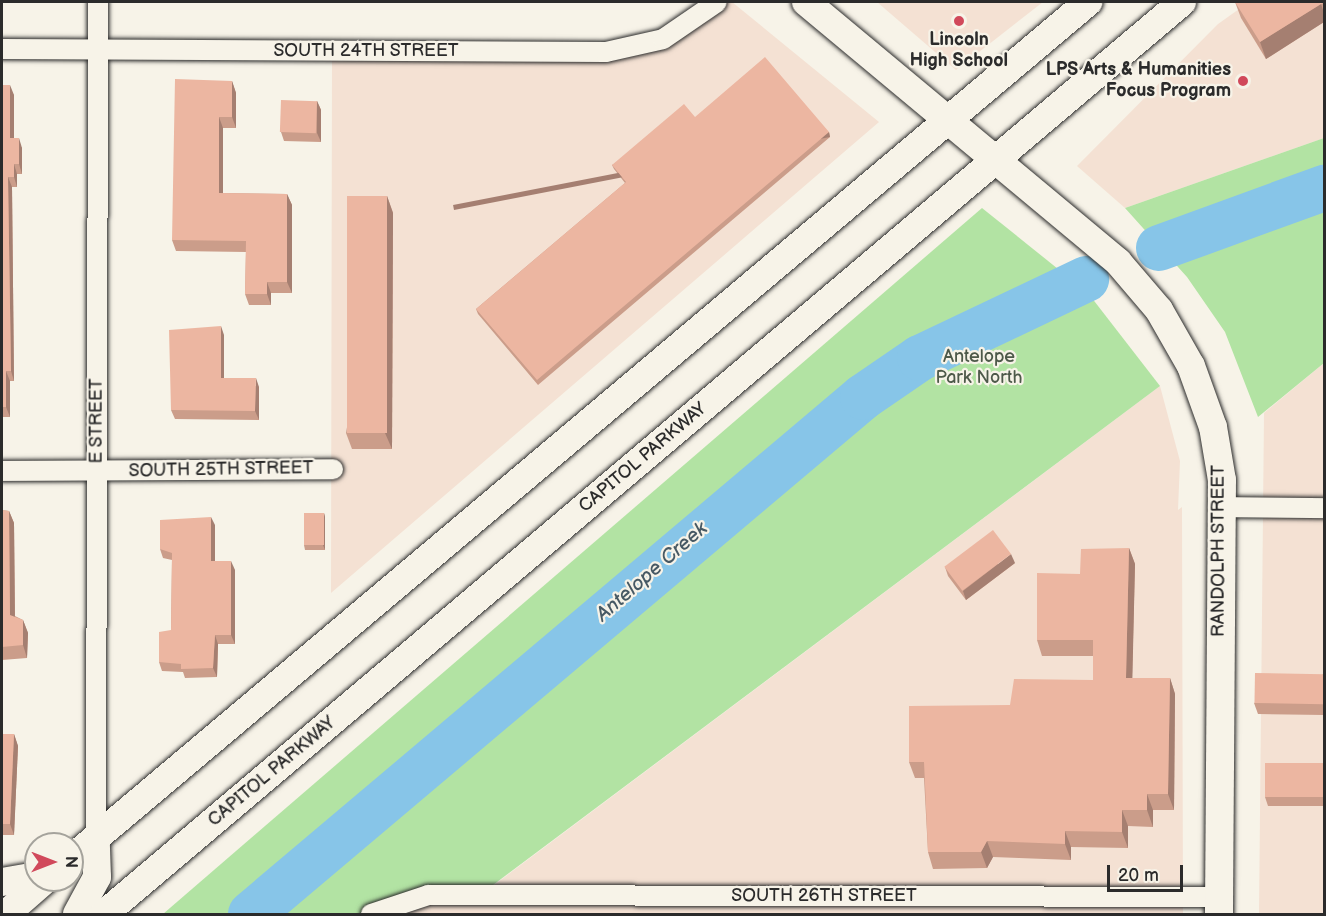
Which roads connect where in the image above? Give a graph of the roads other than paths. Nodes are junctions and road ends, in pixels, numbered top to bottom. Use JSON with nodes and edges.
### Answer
{"nodes":[{"id":1,"x":98,"y":2,"type":"edge"},
{"id":2,"x":717,"y":2,"type":"edge"},
{"id":3,"x":806,"y":2,"type":"edge"},
{"id":4,"x":1088,"y":2,"type":"edge"},
{"id":5,"x":1182,"y":2,"type":"edge"},
{"id":6,"x":2,"y":49,"type":"edge"},
{"id":7,"x":98,"y":50,"type":"junction"},
{"id":8,"x":948,"y":119,"type":"junction"},
{"id":9,"x":996,"y":159,"type":"junction"},
{"id":10,"x":333,"y":468,"type":"dead end"},
{"id":11,"x":2,"y":471,"type":"edge"},
{"id":12,"x":97,"y":472,"type":"junction"},
{"id":13,"x":1222,"y":507,"type":"junction"},
{"id":14,"x":1324,"y":508,"type":"edge"},
{"id":15,"x":96,"y":840,"type":"junction"},
{"id":16,"x":84,"y":849,"type":"edge"},
{"id":17,"x":24,"y":878,"type":"edge"},
{"id":18,"x":2,"y":882,"type":"edge"},
{"id":19,"x":32,"y":892,"type":"edge"},
{"id":20,"x":1219,"y":906,"type":"edge"},
{"id":21,"x":6,"y":915,"type":"edge"},
{"id":22,"x":77,"y":915,"type":"edge"},
{"id":23,"x":104,"y":915,"type":"edge"},
{"id":24,"x":371,"y":915,"type":"edge"}],
"edges":[{"from":1,"to":7,"type":"street","name":"E STREET"},
{"from":2,"to":7,"type":"street","name":"SOUTH 24TH STREET"},
{"from":3,"to":8,"type":"main road","name":"RANDOLPH STREET"},
{"from":4,"to":8,"type":"main road"},
{"from":5,"to":9,"type":"main road","name":"CAPITOL PARKWAY"},
{"from":6,"to":7,"type":"street","name":"SOUTH 24TH STREET"},
{"from":7,"to":12,"type":"street","name":"E STREET"},
{"from":8,"to":9,"type":"main road","name":"RANDOLPH STREET"},
{"from":8,"to":15,"type":"main road"},
{"from":9,"to":13,"type":"main road","name":"RANDOLPH STREET"},
{"from":9,"to":23,"type":"main road","name":"CAPITOL PARKWAY"},
{"from":10,"to":12,"type":"street","name":"SOUTH 25TH STREET"},
{"from":11,"to":12,"type":"street","name":"SOUTH 25TH STREET"},
{"from":12,"to":15,"type":"street","name":"E STREET"},
{"from":13,"to":14,"type":"street"},
{"from":13,"to":20,"type":"main road","name":"RANDOLPH STREET"},
{"from":15,"to":16,"type":"main road"},
{"from":15,"to":22,"type":"main road"},
{"from":17,"to":18,"type":"main road"},
{"from":19,"to":21,"type":"main road"},
{"from":20,"to":24,"type":"street","name":"SOUTH 26TH STREET"}]}
